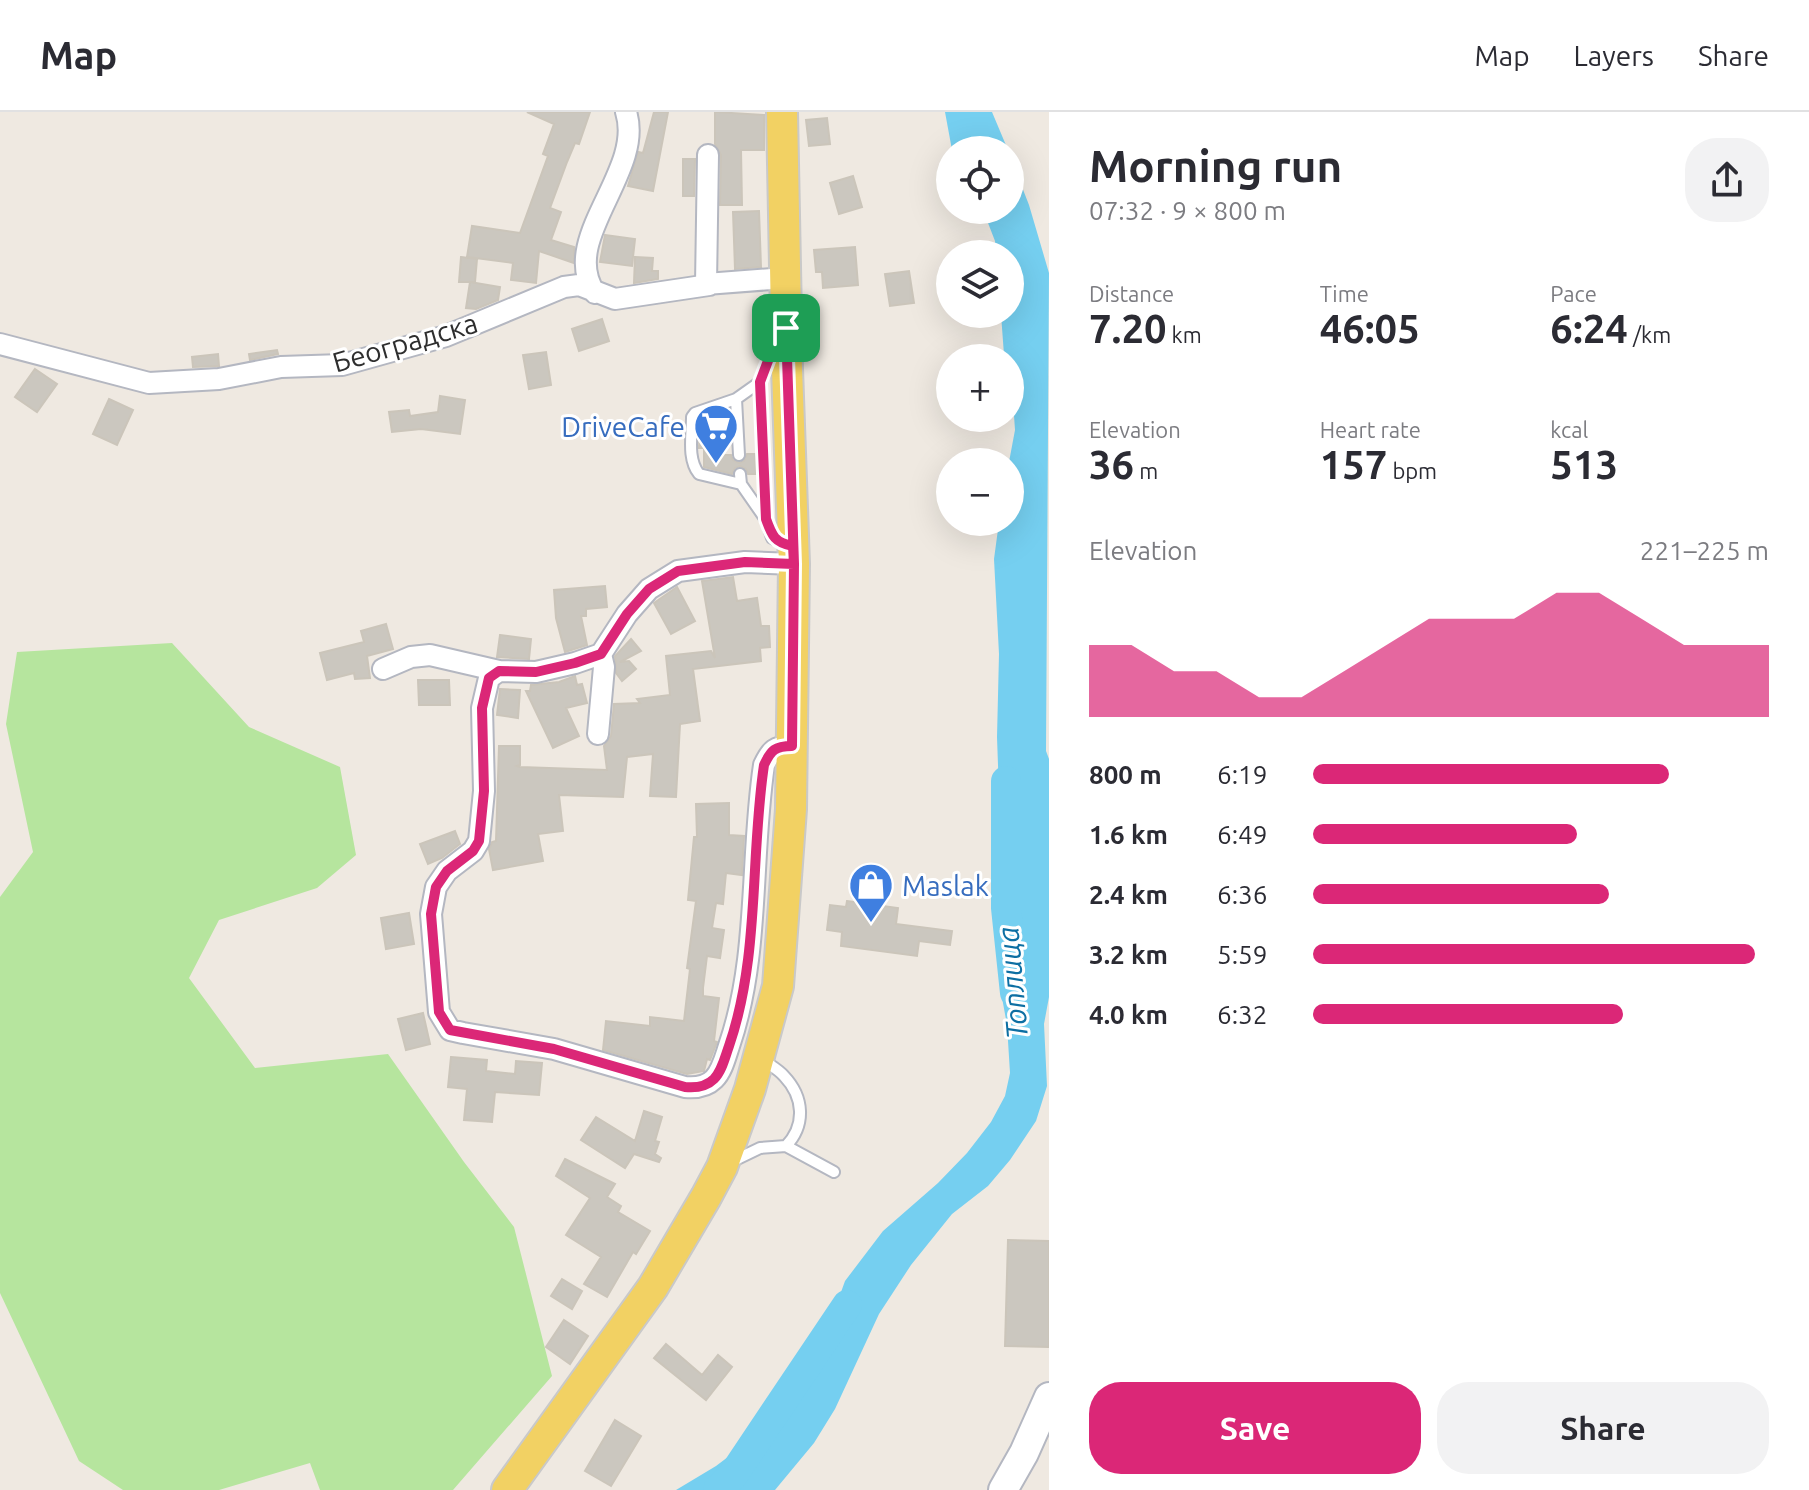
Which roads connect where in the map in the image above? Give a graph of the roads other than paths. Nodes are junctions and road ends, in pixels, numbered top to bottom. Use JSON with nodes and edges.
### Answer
{"nodes":[{"id":1,"x":626,"y":112,"type":"edge"},
{"id":2,"x":782,"y":112,"type":"edge"},
{"id":3,"x":708,"y":155,"type":"dead end"},
{"id":4,"x":785,"y":278,"type":"junction"},
{"id":5,"x":709,"y":285,"type":"junction"},
{"id":6,"x":595,"y":293,"type":"junction"},
{"id":7,"x":786,"y":328,"type":"junction"},
{"id":8,"x":0,"y":344,"type":"edge"},
{"id":9,"x":760,"y":382,"type":"junction"},
{"id":10,"x":736,"y":399,"type":"junction"},
{"id":11,"x":739,"y":455,"type":"dead end"},
{"id":12,"x":766,"y":519,"type":"junction"},
{"id":13,"x":794,"y":555,"type":"junction"},
{"id":14,"x":601,"y":654,"type":"junction"},
{"id":15,"x":383,"y":669,"type":"dead end"},
{"id":16,"x":499,"y":671,"type":"junction"},
{"id":17,"x":598,"y":734,"type":"dead end"},
{"id":18,"x":792,"y":746,"type":"junction"},
{"id":19,"x":760,"y":1058,"type":"junction"},
{"id":20,"x":786,"y":1146,"type":"junction"},
{"id":21,"x":722,"y":1167,"type":"junction"},
{"id":22,"x":834,"y":1172,"type":"dead end"},
{"id":23,"x":1049,"y":1397,"type":"edge"},
{"id":24,"x":507,"y":1490,"type":"edge"},
{"id":25,"x":1003,"y":1490,"type":"edge"}],
"edges":[{"from":1,"to":6,"type":"street"},
{"from":2,"to":4,"type":"main road"},
{"from":3,"to":5,"type":"street"},
{"from":4,"to":5,"type":"street","name":"Београдска"},
{"from":4,"to":7,"type":"main road"},
{"from":5,"to":6,"type":"street","name":"Београдска"},
{"from":6,"to":8,"type":"street","name":"Београдска"},
{"from":7,"to":9,"type":"lane"},
{"from":7,"to":13,"type":"main road"},
{"from":9,"to":10,"type":"lane"},
{"from":9,"to":12,"type":"lane"},
{"from":10,"to":11,"type":"lane"},
{"from":10,"to":12,"type":"lane"},
{"from":12,"to":13,"type":"lane"},
{"from":13,"to":14,"type":"street"},
{"from":13,"to":18,"type":"main road"},
{"from":14,"to":16,"type":"street"},
{"from":14,"to":17,"type":"street"},
{"from":15,"to":16,"type":"street"},
{"from":16,"to":18,"type":"street"},
{"from":18,"to":19,"type":"main road"},
{"from":19,"to":20,"type":"lane"},
{"from":19,"to":21,"type":"main road"},
{"from":20,"to":21,"type":"lane"},
{"from":20,"to":22,"type":"lane"},
{"from":21,"to":24,"type":"main road"},
{"from":23,"to":25,"type":"street"}]}
